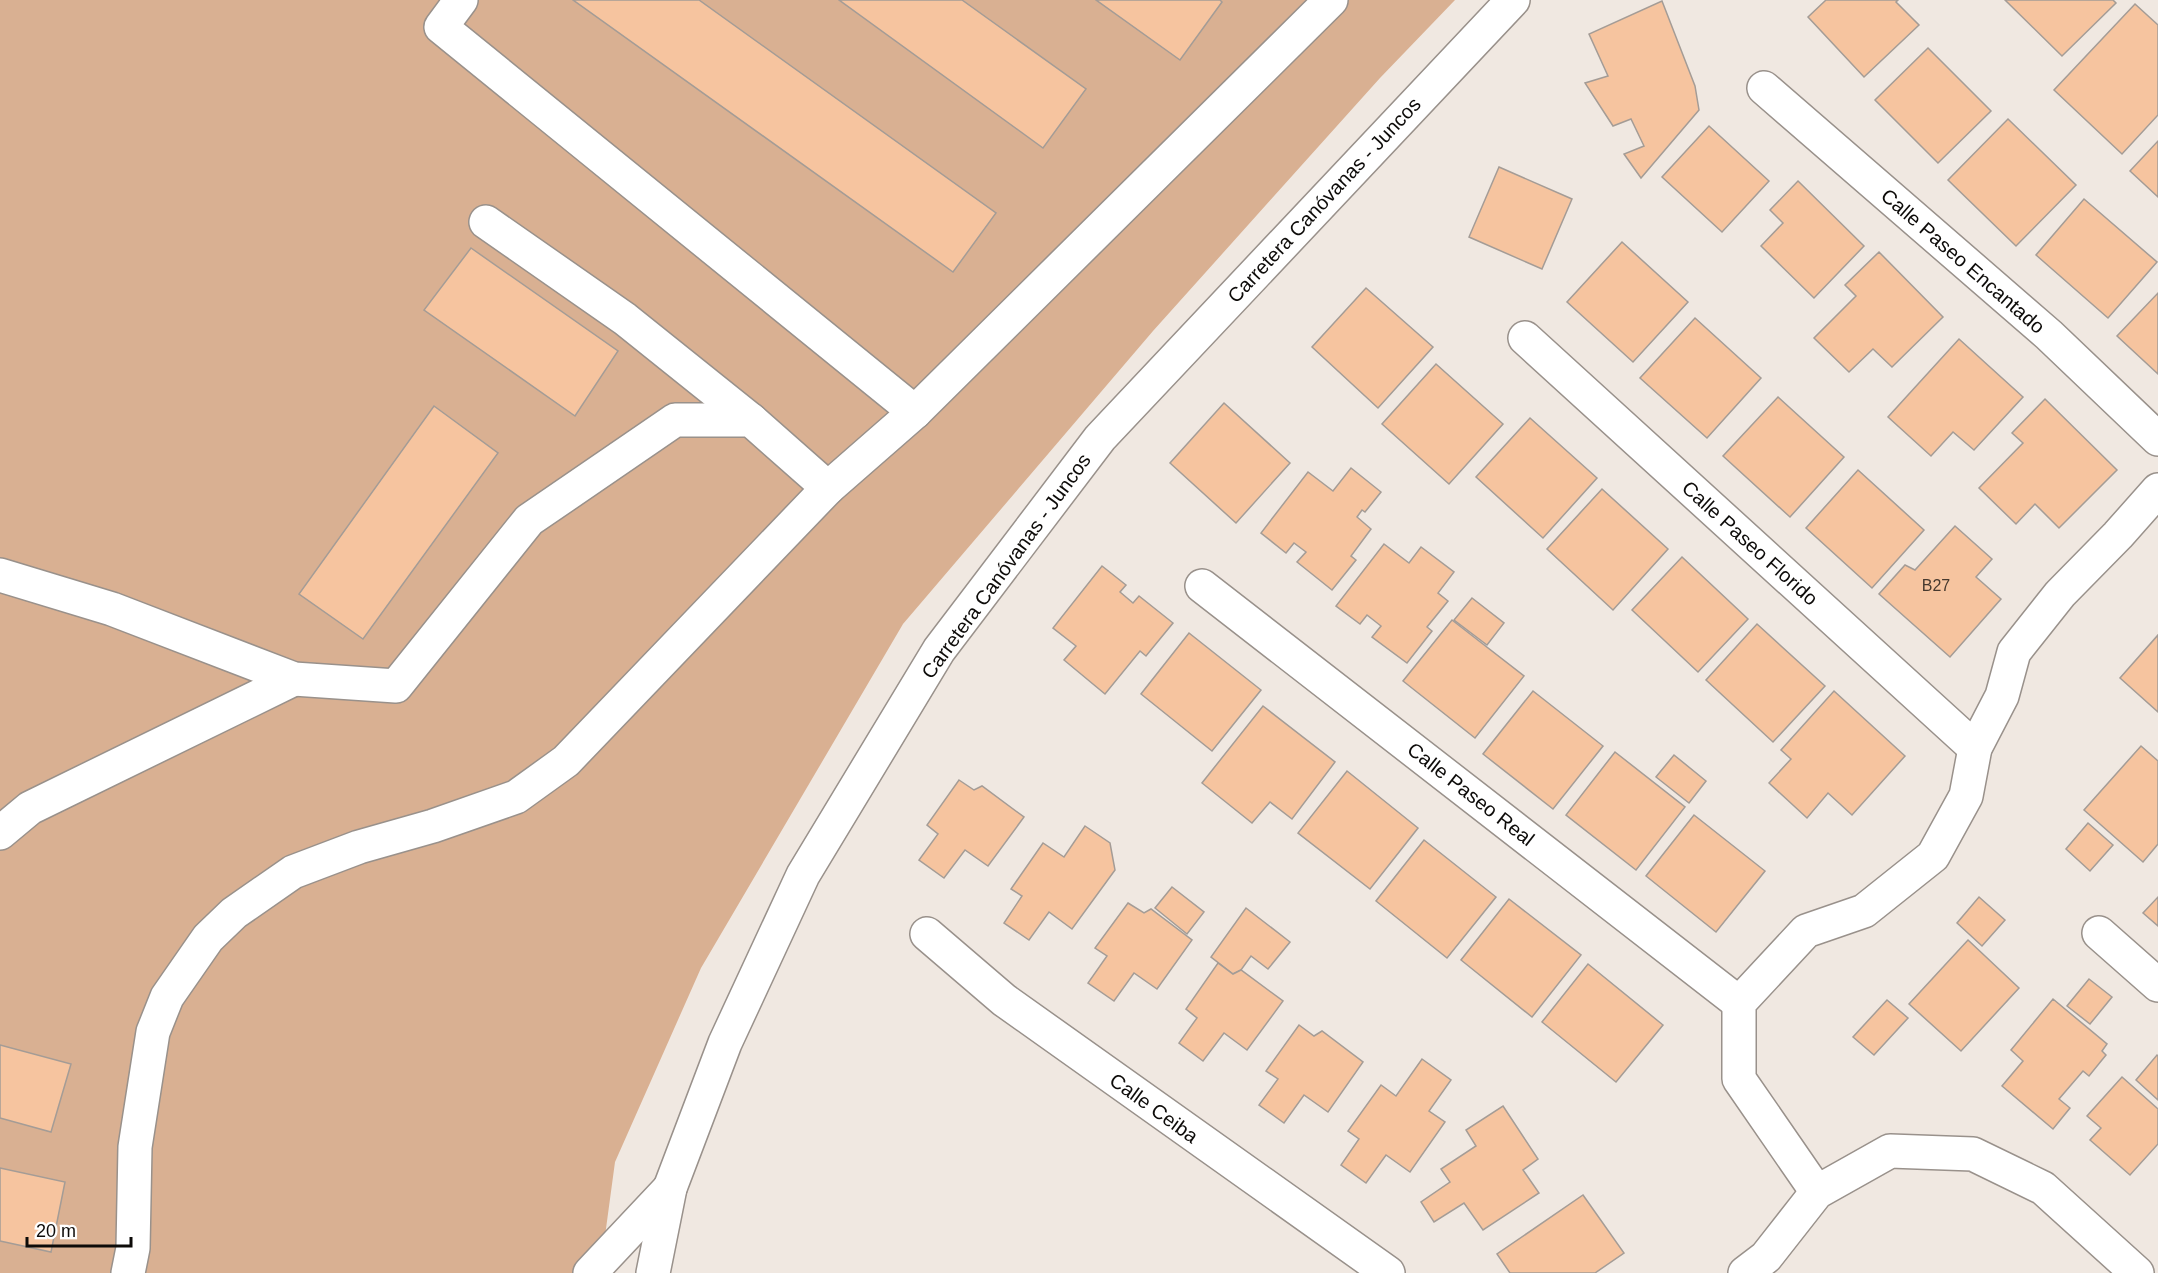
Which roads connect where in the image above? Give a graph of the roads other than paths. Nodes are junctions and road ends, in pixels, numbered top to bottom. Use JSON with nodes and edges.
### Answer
{"nodes":[{"id":1,"x":461,"y":0,"type":"edge"},
{"id":2,"x":1330,"y":0,"type":"edge"},
{"id":3,"x":1513,"y":0,"type":"edge"},
{"id":4,"x":1764,"y":88,"type":"dead end"},
{"id":5,"x":486,"y":222,"type":"dead end"},
{"id":6,"x":1525,"y":338,"type":"dead end"},
{"id":7,"x":915,"y":412,"type":"junction"},
{"id":8,"x":751,"y":420,"type":"junction"},
{"id":9,"x":2158,"y":439,"type":"edge"},
{"id":10,"x":828,"y":488,"type":"junction"},
{"id":11,"x":2158,"y":490,"type":"edge"},
{"id":12,"x":0,"y":575,"type":"edge"},
{"id":13,"x":1202,"y":586,"type":"dead end"},
{"id":14,"x":294,"y":679,"type":"junction"},
{"id":15,"x":1975,"y":748,"type":"junction"},
{"id":16,"x":0,"y":833,"type":"edge"},
{"id":17,"x":2099,"y":933,"type":"dead end"},
{"id":18,"x":927,"y":934,"type":"dead end"},
{"id":19,"x":2158,"y":985,"type":"edge"},
{"id":20,"x":1739,"y":1003,"type":"junction"},
{"id":21,"x":670,"y":1188,"type":"junction"},
{"id":22,"x":1817,"y":1192,"type":"junction"},
{"id":23,"x":128,"y":1273,"type":"edge"},
{"id":24,"x":590,"y":1273,"type":"edge"},
{"id":25,"x":653,"y":1273,"type":"edge"},
{"id":26,"x":1388,"y":1273,"type":"edge"},
{"id":27,"x":1745,"y":1273,"type":"edge"},
{"id":28,"x":2137,"y":1273,"type":"edge"}],
"edges":[{"from":1,"to":7,"type":"street"},
{"from":2,"to":7,"type":"street"},
{"from":3,"to":21,"type":"street","name":"Carretera Canóvanas - Juncos"},
{"from":4,"to":9,"type":"street","name":"Calle Paseo Encantado"},
{"from":5,"to":8,"type":"street"},
{"from":6,"to":15,"type":"street","name":"Calle Paseo Florido"},
{"from":7,"to":10,"type":"street"},
{"from":8,"to":10,"type":"street"},
{"from":8,"to":14,"type":"street"},
{"from":10,"to":23,"type":"street"},
{"from":11,"to":15,"type":"street"},
{"from":12,"to":14,"type":"street"},
{"from":13,"to":20,"type":"street","name":"Calle Paseo Real"},
{"from":14,"to":16,"type":"street"},
{"from":15,"to":20,"type":"street"},
{"from":17,"to":19,"type":"street"},
{"from":18,"to":26,"type":"street","name":"Calle Ceiba"},
{"from":20,"to":22,"type":"street"},
{"from":21,"to":24,"type":"street"},
{"from":21,"to":25,"type":"street","name":"Carretera Canóvanas - Juncos"},
{"from":22,"to":27,"type":"street"},
{"from":22,"to":28,"type":"street"}]}
